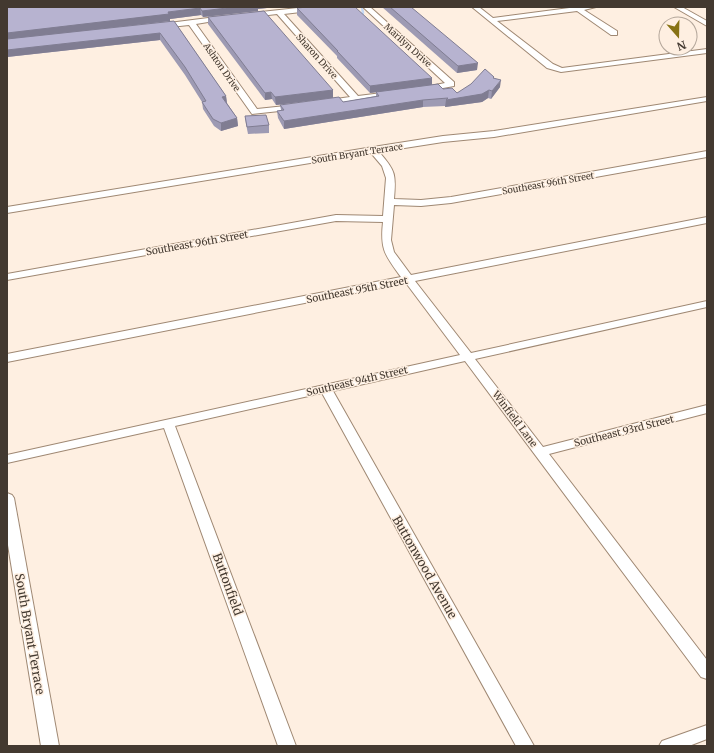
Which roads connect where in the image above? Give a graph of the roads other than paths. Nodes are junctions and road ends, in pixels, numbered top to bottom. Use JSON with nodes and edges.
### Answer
{"nodes":[{"id":1,"x":326,"y":7,"type":"edge"},
{"id":2,"x":366,"y":7,"type":"edge"},
{"id":3,"x":475,"y":7,"type":"edge"},
{"id":4,"x":593,"y":7,"type":"edge"},
{"id":5,"x":677,"y":7,"type":"edge"},
{"id":6,"x":578,"y":9,"type":"junction"},
{"id":7,"x":278,"y":12,"type":"junction"},
{"id":8,"x":491,"y":20,"type":"junction"},
{"id":9,"x":191,"y":22,"type":"junction"},
{"id":10,"x":707,"y":24,"type":"edge"},
{"id":11,"x":152,"y":27,"type":"edge"},
{"id":12,"x":614,"y":33,"type":"dead end"},
{"id":13,"x":707,"y":51,"type":"edge"},
{"id":14,"x":417,"y":91,"type":"edge"},
{"id":15,"x":402,"y":93,"type":"edge"},
{"id":16,"x":356,"y":99,"type":"junction"},
{"id":17,"x":707,"y":99,"type":"edge"},
{"id":18,"x":315,"y":104,"type":"edge"},
{"id":19,"x":300,"y":106,"type":"edge"},
{"id":20,"x":373,"y":150,"type":"junction"},
{"id":21,"x":707,"y":154,"type":"edge"},
{"id":22,"x":389,"y":202,"type":"junction"},
{"id":23,"x":7,"y":210,"type":"edge"},
{"id":24,"x":388,"y":219,"type":"junction"},
{"id":25,"x":707,"y":220,"type":"edge"},
{"id":26,"x":696,"y":222,"type":"junction"},
{"id":27,"x":707,"y":232,"type":"edge"},
{"id":28,"x":7,"y":277,"type":"edge"},
{"id":29,"x":408,"y":279,"type":"junction"},
{"id":30,"x":707,"y":304,"type":"edge"},
{"id":31,"x":468,"y":357,"type":"junction"},
{"id":32,"x":7,"y":358,"type":"edge"},
{"id":33,"x":325,"y":388,"type":"junction"},
{"id":34,"x":707,"y":410,"type":"edge"},
{"id":35,"x":168,"y":423,"type":"junction"},
{"id":36,"x":540,"y":452,"type":"junction"},
{"id":37,"x":7,"y":458,"type":"edge"},
{"id":38,"x":7,"y":498,"type":"edge"},
{"id":39,"x":707,"y":672,"type":"edge"},
{"id":40,"x":707,"y":732,"type":"edge"},
{"id":41,"x":50,"y":746,"type":"edge"},
{"id":42,"x":287,"y":746,"type":"edge"},
{"id":43,"x":525,"y":746,"type":"edge"},
{"id":44,"x":668,"y":746,"type":"edge"}],
"edges":[{"from":1,"to":7,"type":"street"},
{"from":2,"to":14,"type":"street","name":"Marilyn Drive"},
{"from":3,"to":8,"type":"street"},
{"from":4,"to":6,"type":"street"},
{"from":5,"to":10,"type":"street"},
{"from":6,"to":8,"type":"street"},
{"from":6,"to":12,"type":"street"},
{"from":7,"to":9,"type":"street"},
{"from":7,"to":16,"type":"street","name":"Sharon Drive"},
{"from":8,"to":13,"type":"street"},
{"from":9,"to":11,"type":"street"},
{"from":9,"to":19,"type":"street","name":"Ashton Drive"},
{"from":15,"to":16,"type":"street"},
{"from":16,"to":18,"type":"street"},
{"from":17,"to":20,"type":"street","name":"South Bryant Terrace"},
{"from":20,"to":22,"type":"street","name":"Winfield Lane"},
{"from":20,"to":23,"type":"street","name":"South Bryant Terrace"},
{"from":21,"to":22,"type":"street","name":"Southeast 96th Street"},
{"from":22,"to":24,"type":"street","name":"Winfield Lane"},
{"from":24,"to":28,"type":"street","name":"Southeast 96th Street"},
{"from":24,"to":29,"type":"street","name":"Winfield Lane"},
{"from":25,"to":26,"type":"street","name":"Southeast 95th Street"},
{"from":26,"to":27,"type":"street"},
{"from":26,"to":29,"type":"street","name":"Southeast 95th Street"},
{"from":29,"to":31,"type":"street","name":"Winfield Lane"},
{"from":29,"to":32,"type":"street","name":"Southeast 95th Street"},
{"from":30,"to":31,"type":"street","name":"Southeast 94th Street"},
{"from":31,"to":33,"type":"street","name":"Southeast 94th Street"},
{"from":31,"to":36,"type":"street","name":"Winfield Lane"},
{"from":33,"to":35,"type":"street","name":"Southeast 94th Street"},
{"from":33,"to":43,"type":"street","name":"Buttonwood Avenue"},
{"from":34,"to":36,"type":"street","name":"Southeast 93rd Street"},
{"from":35,"to":37,"type":"street","name":"Southeast 94th Street"},
{"from":35,"to":42,"type":"street","name":"Buttonfield"},
{"from":36,"to":39,"type":"street","name":"Winfield Lane"},
{"from":38,"to":41,"type":"street","name":"South Bryant Terrace"},
{"from":40,"to":44,"type":"street"}]}
